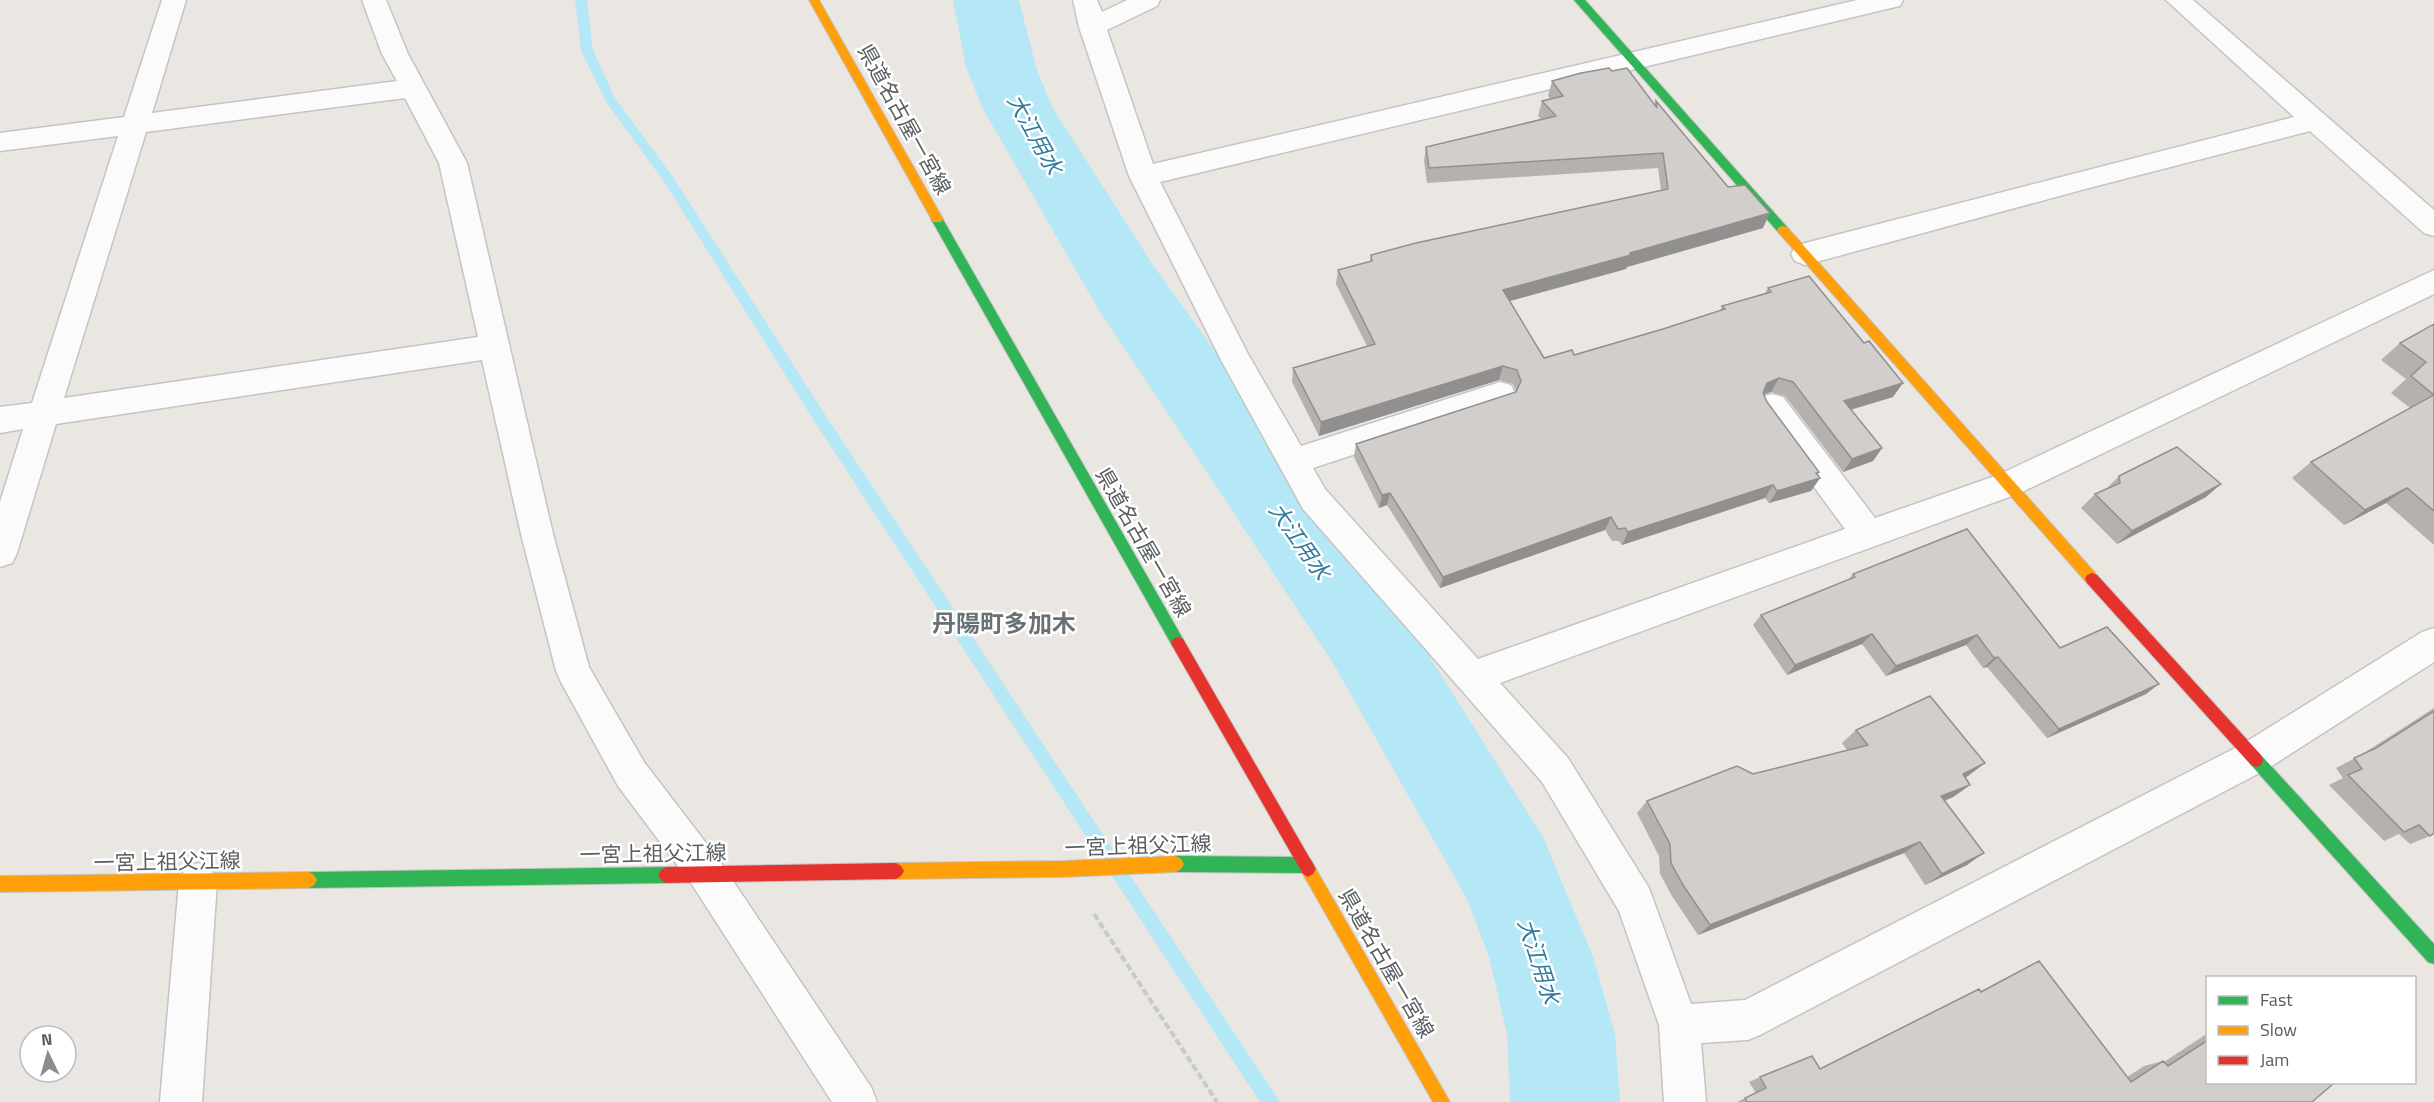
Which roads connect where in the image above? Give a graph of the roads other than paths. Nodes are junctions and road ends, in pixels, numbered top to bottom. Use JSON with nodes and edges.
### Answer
{"nodes":[{"id":1,"x":174,"y":0,"type":"edge"},
{"id":2,"x":374,"y":0,"type":"edge"},
{"id":3,"x":814,"y":0,"type":"edge"},
{"id":4,"x":1085,"y":0,"type":"edge"},
{"id":5,"x":1148,"y":0,"type":"edge"},
{"id":6,"x":1579,"y":0,"type":"edge"},
{"id":7,"x":2178,"y":0,"type":"edge"},
{"id":8,"x":1883,"y":1,"type":"edge"},
{"id":9,"x":1092,"y":27,"type":"junction"},
{"id":10,"x":1632,"y":59,"type":"junction"},
{"id":11,"x":413,"y":88,"type":"junction"},
{"id":12,"x":2315,"y":122,"type":"junction"},
{"id":13,"x":133,"y":126,"type":"junction"},
{"id":14,"x":0,"y":142,"type":"edge"},
{"id":15,"x":1143,"y":176,"type":"junction"},
{"id":16,"x":2434,"y":226,"type":"edge"},
{"id":17,"x":1805,"y":254,"type":"junction"},
{"id":18,"x":2434,"y":281,"type":"edge"},
{"id":19,"x":496,"y":346,"type":"junction"},
{"id":20,"x":1500,"y":394,"type":"dead end"},
{"id":21,"x":1772,"y":406,"type":"edge"},
{"id":22,"x":45,"y":414,"type":"junction"},
{"id":23,"x":0,"y":420,"type":"edge"},
{"id":24,"x":1293,"y":462,"type":"junction"},
{"id":25,"x":2009,"y":484,"type":"junction"},
{"id":26,"x":1869,"y":535,"type":"junction"},
{"id":27,"x":0,"y":553,"type":"edge"},
{"id":28,"x":2434,"y":643,"type":"edge"},
{"id":29,"x":1472,"y":677,"type":"junction"},
{"id":30,"x":2254,"y":757,"type":"junction"},
{"id":31,"x":1306,"y":865,"type":"junction"},
{"id":32,"x":706,"y":873,"type":"junction"},
{"id":33,"x":198,"y":882,"type":"junction"},
{"id":34,"x":0,"y":884,"type":"edge"},
{"id":35,"x":2434,"y":956,"type":"edge"},
{"id":36,"x":1679,"y":1025,"type":"junction"},
{"id":37,"x":181,"y":1102,"type":"edge"},
{"id":38,"x":856,"y":1102,"type":"edge"},
{"id":39,"x":1442,"y":1102,"type":"edge"},
{"id":40,"x":1685,"y":1102,"type":"edge"}],
"edges":[{"from":1,"to":13,"type":"street"},
{"from":2,"to":11,"type":"street"},
{"from":3,"to":31,"type":"main road","name":"県道名古屋一宮線"},
{"from":4,"to":9,"type":"street"},
{"from":5,"to":9,"type":"street"},
{"from":6,"to":10,"type":"main road"},
{"from":7,"to":12,"type":"street"},
{"from":8,"to":10,"type":"street"},
{"from":9,"to":15,"type":"street"},
{"from":10,"to":15,"type":"street"},
{"from":10,"to":17,"type":"main road"},
{"from":11,"to":13,"type":"street"},
{"from":11,"to":19,"type":"street"},
{"from":12,"to":16,"type":"street"},
{"from":12,"to":17,"type":"street"},
{"from":13,"to":14,"type":"street"},
{"from":13,"to":22,"type":"street"},
{"from":15,"to":24,"type":"street"},
{"from":17,"to":25,"type":"main road"},
{"from":18,"to":25,"type":"street"},
{"from":19,"to":22,"type":"street"},
{"from":19,"to":32,"type":"street"},
{"from":20,"to":24,"type":"street"},
{"from":21,"to":26,"type":"street"},
{"from":22,"to":23,"type":"street"},
{"from":22,"to":27,"type":"street"},
{"from":24,"to":29,"type":"street"},
{"from":25,"to":26,"type":"street"},
{"from":25,"to":30,"type":"main road"},
{"from":26,"to":29,"type":"street"},
{"from":28,"to":30,"type":"street"},
{"from":29,"to":36,"type":"street"},
{"from":30,"to":35,"type":"main road"},
{"from":30,"to":36,"type":"street"},
{"from":31,"to":32,"type":"main road","name":"一宮上祖父江線"},
{"from":31,"to":39,"type":"main road","name":"県道名古屋一宮線"},
{"from":32,"to":33,"type":"main road","name":"一宮上祖父江線"},
{"from":32,"to":38,"type":"street"},
{"from":33,"to":34,"type":"main road","name":"一宮上祖父江線"},
{"from":33,"to":37,"type":"street"},
{"from":36,"to":40,"type":"street"}]}
